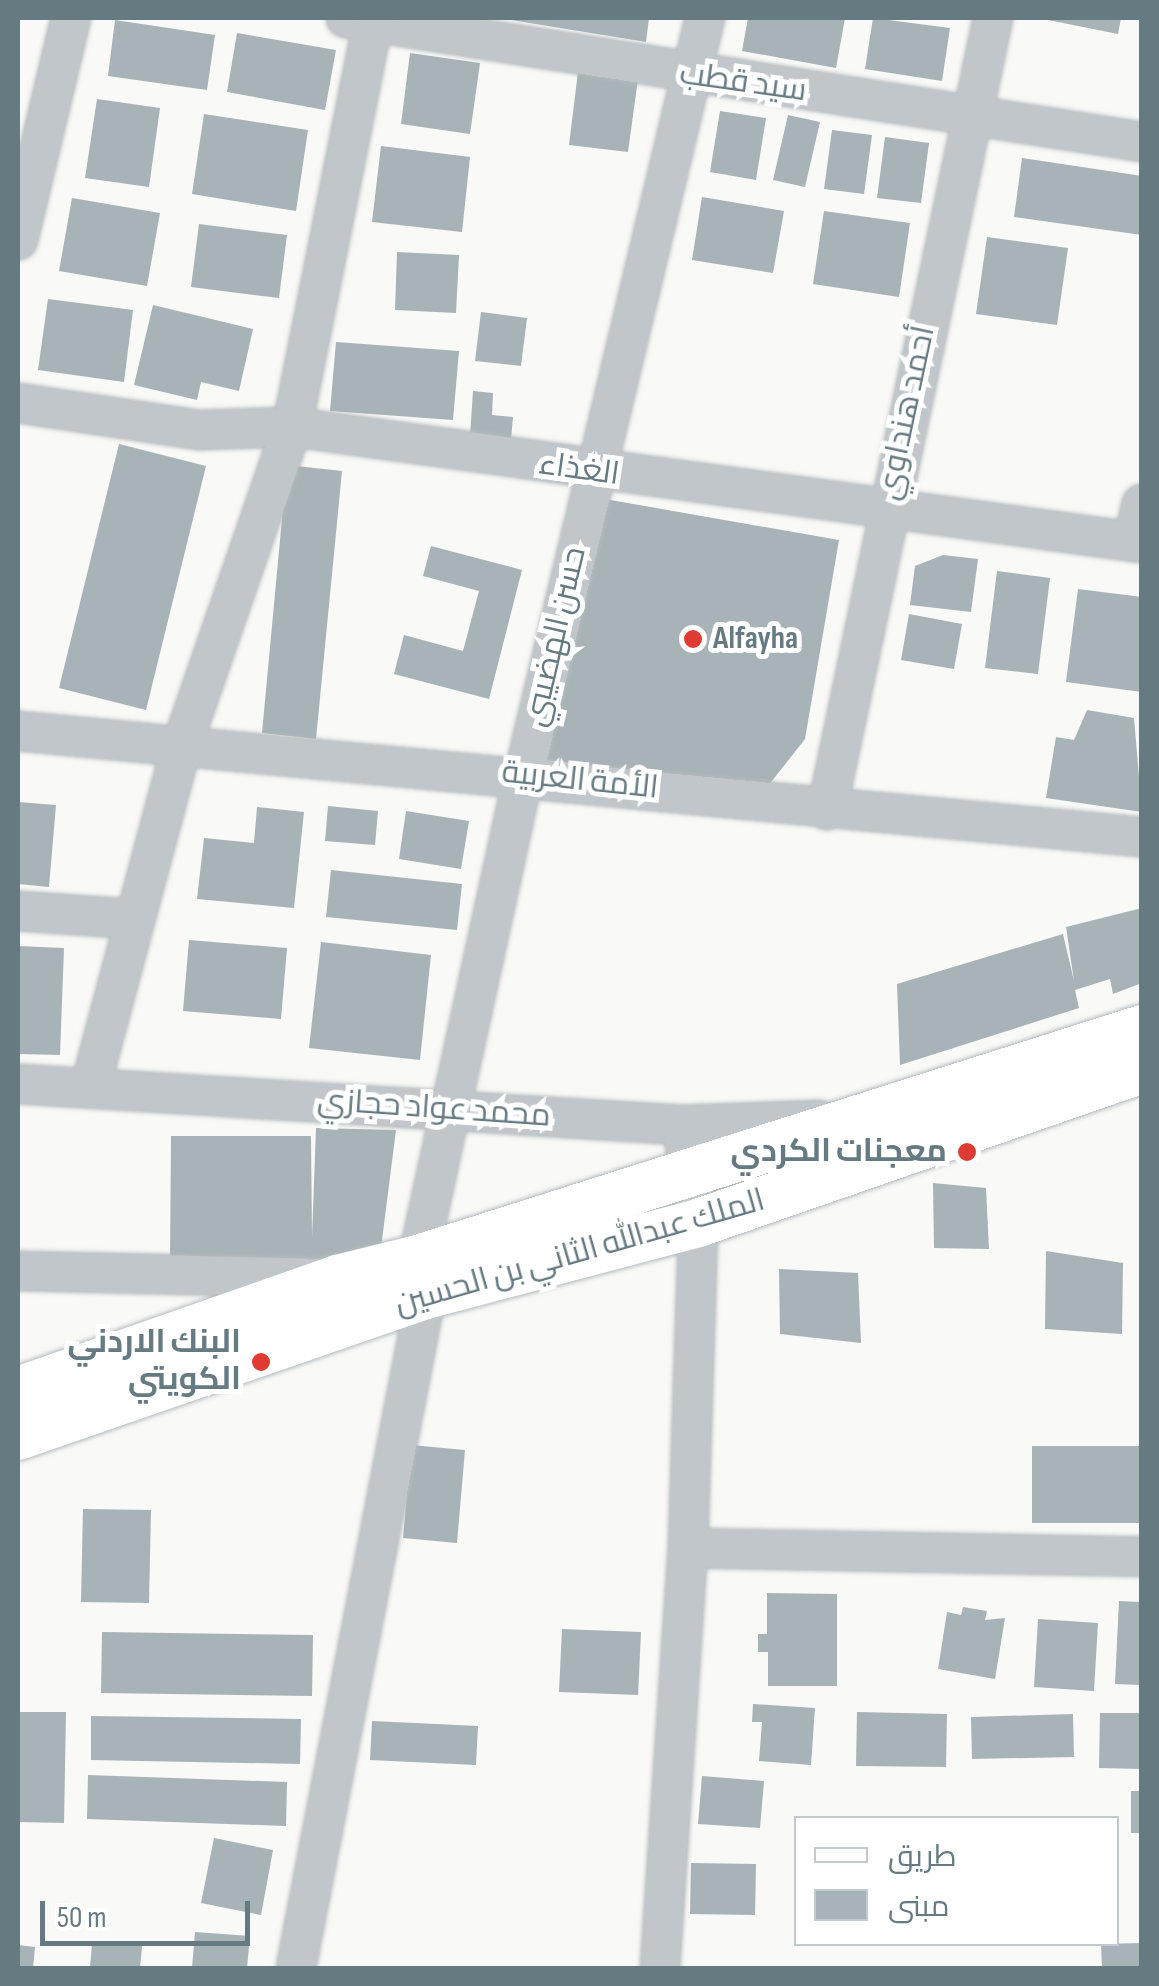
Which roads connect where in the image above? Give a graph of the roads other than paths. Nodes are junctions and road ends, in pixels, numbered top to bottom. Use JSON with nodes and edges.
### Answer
{"nodes":[{"id":1,"x":72,"y":18,"type":"edge"},
{"id":2,"x":705,"y":18,"type":"edge"},
{"id":3,"x":993,"y":18,"type":"edge"},
{"id":4,"x":364,"y":19,"type":"edge"},
{"id":5,"x":691,"y":76,"type":"junction"},
{"id":6,"x":973,"y":115,"type":"junction"},
{"id":7,"x":1142,"y":142,"type":"edge"},
{"id":8,"x":18,"y":240,"type":"edge"},
{"id":9,"x":18,"y":403,"type":"edge"},
{"id":10,"x":292,"y":427,"type":"junction"},
{"id":11,"x":594,"y":473,"type":"junction"},
{"id":12,"x":1142,"y":504,"type":"edge"},
{"id":13,"x":886,"y":510,"type":"junction"},
{"id":14,"x":1137,"y":542,"type":"edge"},
{"id":15,"x":18,"y":731,"type":"edge"},
{"id":16,"x":182,"y":745,"type":"junction"},
{"id":17,"x":524,"y":774,"type":"junction"},
{"id":18,"x":827,"y":810,"type":"junction"},
{"id":19,"x":1142,"y":837,"type":"edge"},
{"id":20,"x":18,"y":912,"type":"edge"},
{"id":21,"x":134,"y":919,"type":"junction"},
{"id":22,"x":1142,"y":1029,"type":"edge"},
{"id":23,"x":1142,"y":1069,"type":"edge"},
{"id":24,"x":18,"y":1084,"type":"edge"},
{"id":25,"x":90,"y":1088,"type":"junction"},
{"id":26,"x":452,"y":1110,"type":"junction"},
{"id":27,"x":852,"y":1119,"type":"junction"},
{"id":28,"x":682,"y":1125,"type":"junction"},
{"id":29,"x":692,"y":1174,"type":"junction"},
{"id":30,"x":698,"y":1223,"type":"junction"},
{"id":31,"x":18,"y":1271,"type":"edge"},
{"id":32,"x":422,"y":1277,"type":"junction"},
{"id":33,"x":337,"y":1279,"type":"junction"},
{"id":34,"x":18,"y":1391,"type":"edge"},
{"id":35,"x":18,"y":1436,"type":"edge"},
{"id":36,"x":688,"y":1548,"type":"junction"},
{"id":37,"x":1142,"y":1557,"type":"edge"},
{"id":38,"x":296,"y":1968,"type":"edge"},
{"id":39,"x":660,"y":1968,"type":"edge"}],
"edges":[{"from":1,"to":8,"type":"street"},
{"from":2,"to":5,"type":"street","name":"حسن الهضيبي"},
{"from":3,"to":6,"type":"street","name":"أحمد هنداوي"},
{"from":4,"to":5,"type":"street","name":"سيد قطب"},
{"from":4,"to":10,"type":"street"},
{"from":5,"to":6,"type":"street","name":"سيد قطب"},
{"from":5,"to":11,"type":"street","name":"حسن الهضيبي"},
{"from":6,"to":7,"type":"street","name":"سيد قطب"},
{"from":6,"to":13,"type":"street","name":"أحمد هنداوي"},
{"from":9,"to":10,"type":"street","name":"الغذاء"},
{"from":10,"to":11,"type":"street","name":"الغذاء"},
{"from":10,"to":16,"type":"street"},
{"from":11,"to":13,"type":"street","name":"الغذاء"},
{"from":11,"to":17,"type":"street","name":"حسن الهضيبي"},
{"from":12,"to":14,"type":"street"},
{"from":13,"to":14,"type":"street","name":"الغذاء"},
{"from":13,"to":18,"type":"street","name":"أحمد هنداوي"},
{"from":15,"to":16,"type":"street","name":"الأمة العربية"},
{"from":16,"to":17,"type":"street","name":"الأمة العربية"},
{"from":16,"to":21,"type":"street"},
{"from":17,"to":18,"type":"street","name":"الأمة العربية"},
{"from":17,"to":26,"type":"street","name":"حسن الهضيبي"},
{"from":18,"to":19,"type":"street","name":"الأمة العربية"},
{"from":20,"to":21,"type":"street"},
{"from":21,"to":25,"type":"street"},
{"from":22,"to":27,"type":"main road","name":"الملك عبدالله الثاني بن الحسين"},
{"from":23,"to":30,"type":"main road","name":"الملك عبدالله الثاني بن الحسين"},
{"from":24,"to":25,"type":"street","name":"محمد عواد حجازي"},
{"from":25,"to":26,"type":"street","name":"محمد عواد حجازي"},
{"from":26,"to":28,"type":"street","name":"محمد عواد حجازي"},
{"from":26,"to":32,"type":"street","name":"حسن الهضيبي"},
{"from":27,"to":28,"type":"street","name":"محمد عواد حجازي"},
{"from":27,"to":29,"type":"main road","name":"الملك عبدالله الثاني بن الحسين"},
{"from":28,"to":29,"type":"street"},
{"from":29,"to":30,"type":"street"},
{"from":29,"to":32,"type":"main road","name":"الملك عبدالله الثاني بن الحسين"},
{"from":30,"to":32,"type":"main road","name":"الملك عبدالله الثاني بن الحسين"},
{"from":30,"to":36,"type":"street"},
{"from":31,"to":33,"type":"street"},
{"from":32,"to":33,"type":"main road","name":"الملك عبدالله الثاني بن الحسين"},
{"from":32,"to":35,"type":"main road","name":"الملك عبدالله الثاني بن الحسين"},
{"from":32,"to":38,"type":"street","name":"حسن الهضيبي"},
{"from":33,"to":34,"type":"main road","name":"الملك عبدالله الثاني بن الحسين"},
{"from":36,"to":37,"type":"street"},
{"from":36,"to":39,"type":"street"}]}
